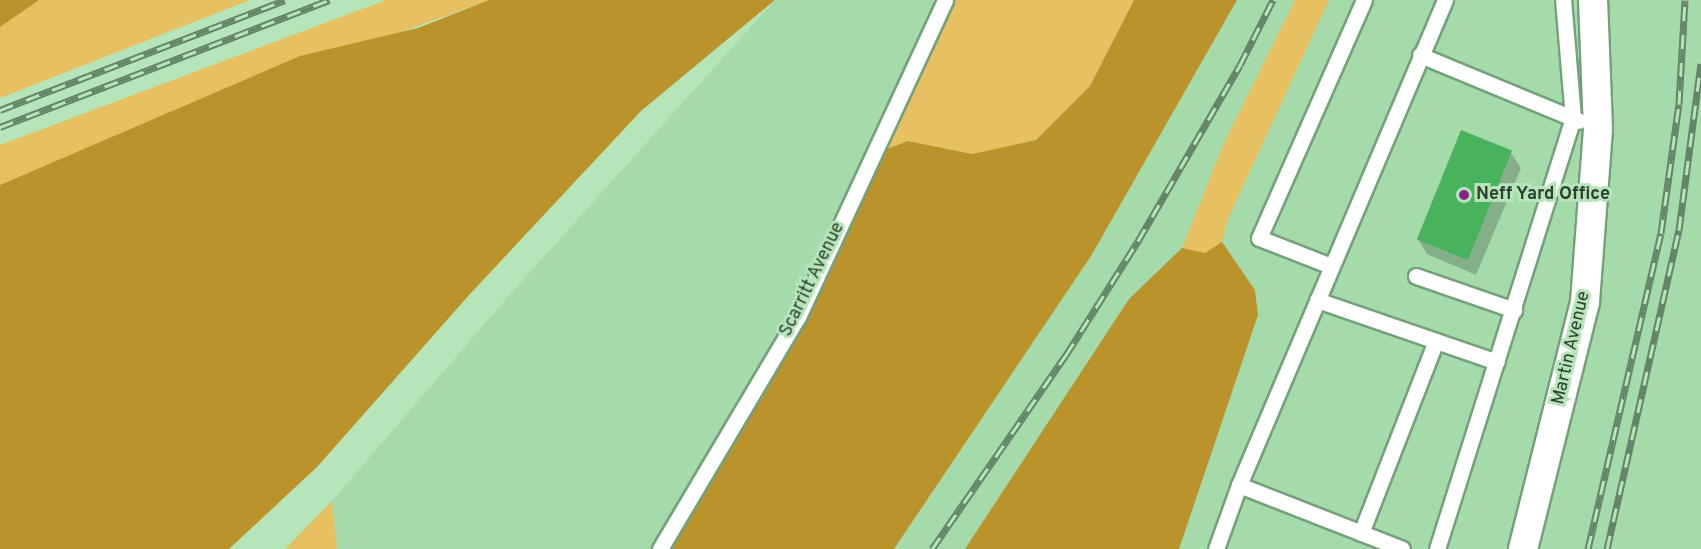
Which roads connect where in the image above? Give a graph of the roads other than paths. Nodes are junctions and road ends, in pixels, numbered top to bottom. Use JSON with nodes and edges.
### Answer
{"nodes":[{"id":1,"x":945,"y":0,"type":"edge"},
{"id":2,"x":1364,"y":0,"type":"edge"},
{"id":3,"x":1445,"y":0,"type":"edge"},
{"id":4,"x":1563,"y":0,"type":"edge"},
{"id":5,"x":1593,"y":0,"type":"edge"},
{"id":6,"x":1420,"y":55,"type":"junction"},
{"id":7,"x":1586,"y":124,"type":"junction"},
{"id":8,"x":1331,"y":266,"type":"junction"},
{"id":9,"x":1416,"y":276,"type":"dead end"},
{"id":10,"x":1317,"y":300,"type":"junction"},
{"id":11,"x":1514,"y":310,"type":"junction"},
{"id":12,"x":1436,"y":341,"type":"junction"},
{"id":13,"x":1497,"y":362,"type":"junction"},
{"id":14,"x":1239,"y":485,"type":"junction"},
{"id":15,"x":1361,"y":533,"type":"junction"},
{"id":16,"x":660,"y":549,"type":"edge"},
{"id":17,"x":1216,"y":549,"type":"edge"},
{"id":18,"x":1402,"y":549,"type":"edge"},
{"id":19,"x":1437,"y":549,"type":"edge"},
{"id":20,"x":1523,"y":549,"type":"edge"}],
"edges":[{"from":1,"to":16,"type":"lane","name":"Scarritt Avenue"},
{"from":2,"to":8,"type":"lane"},
{"from":3,"to":6,"type":"lane"},
{"from":4,"to":7,"type":"lane"},
{"from":5,"to":7,"type":"street","name":"Martin Avenue"},
{"from":6,"to":7,"type":"lane"},
{"from":6,"to":8,"type":"lane"},
{"from":7,"to":11,"type":"lane"},
{"from":7,"to":20,"type":"street","name":"Martin Avenue"},
{"from":8,"to":10,"type":"lane"},
{"from":9,"to":11,"type":"lane"},
{"from":10,"to":12,"type":"lane"},
{"from":10,"to":14,"type":"lane"},
{"from":11,"to":13,"type":"lane"},
{"from":12,"to":13,"type":"lane"},
{"from":12,"to":15,"type":"lane"},
{"from":13,"to":19,"type":"lane"},
{"from":14,"to":15,"type":"lane"},
{"from":14,"to":17,"type":"lane"},
{"from":15,"to":18,"type":"lane"}]}
